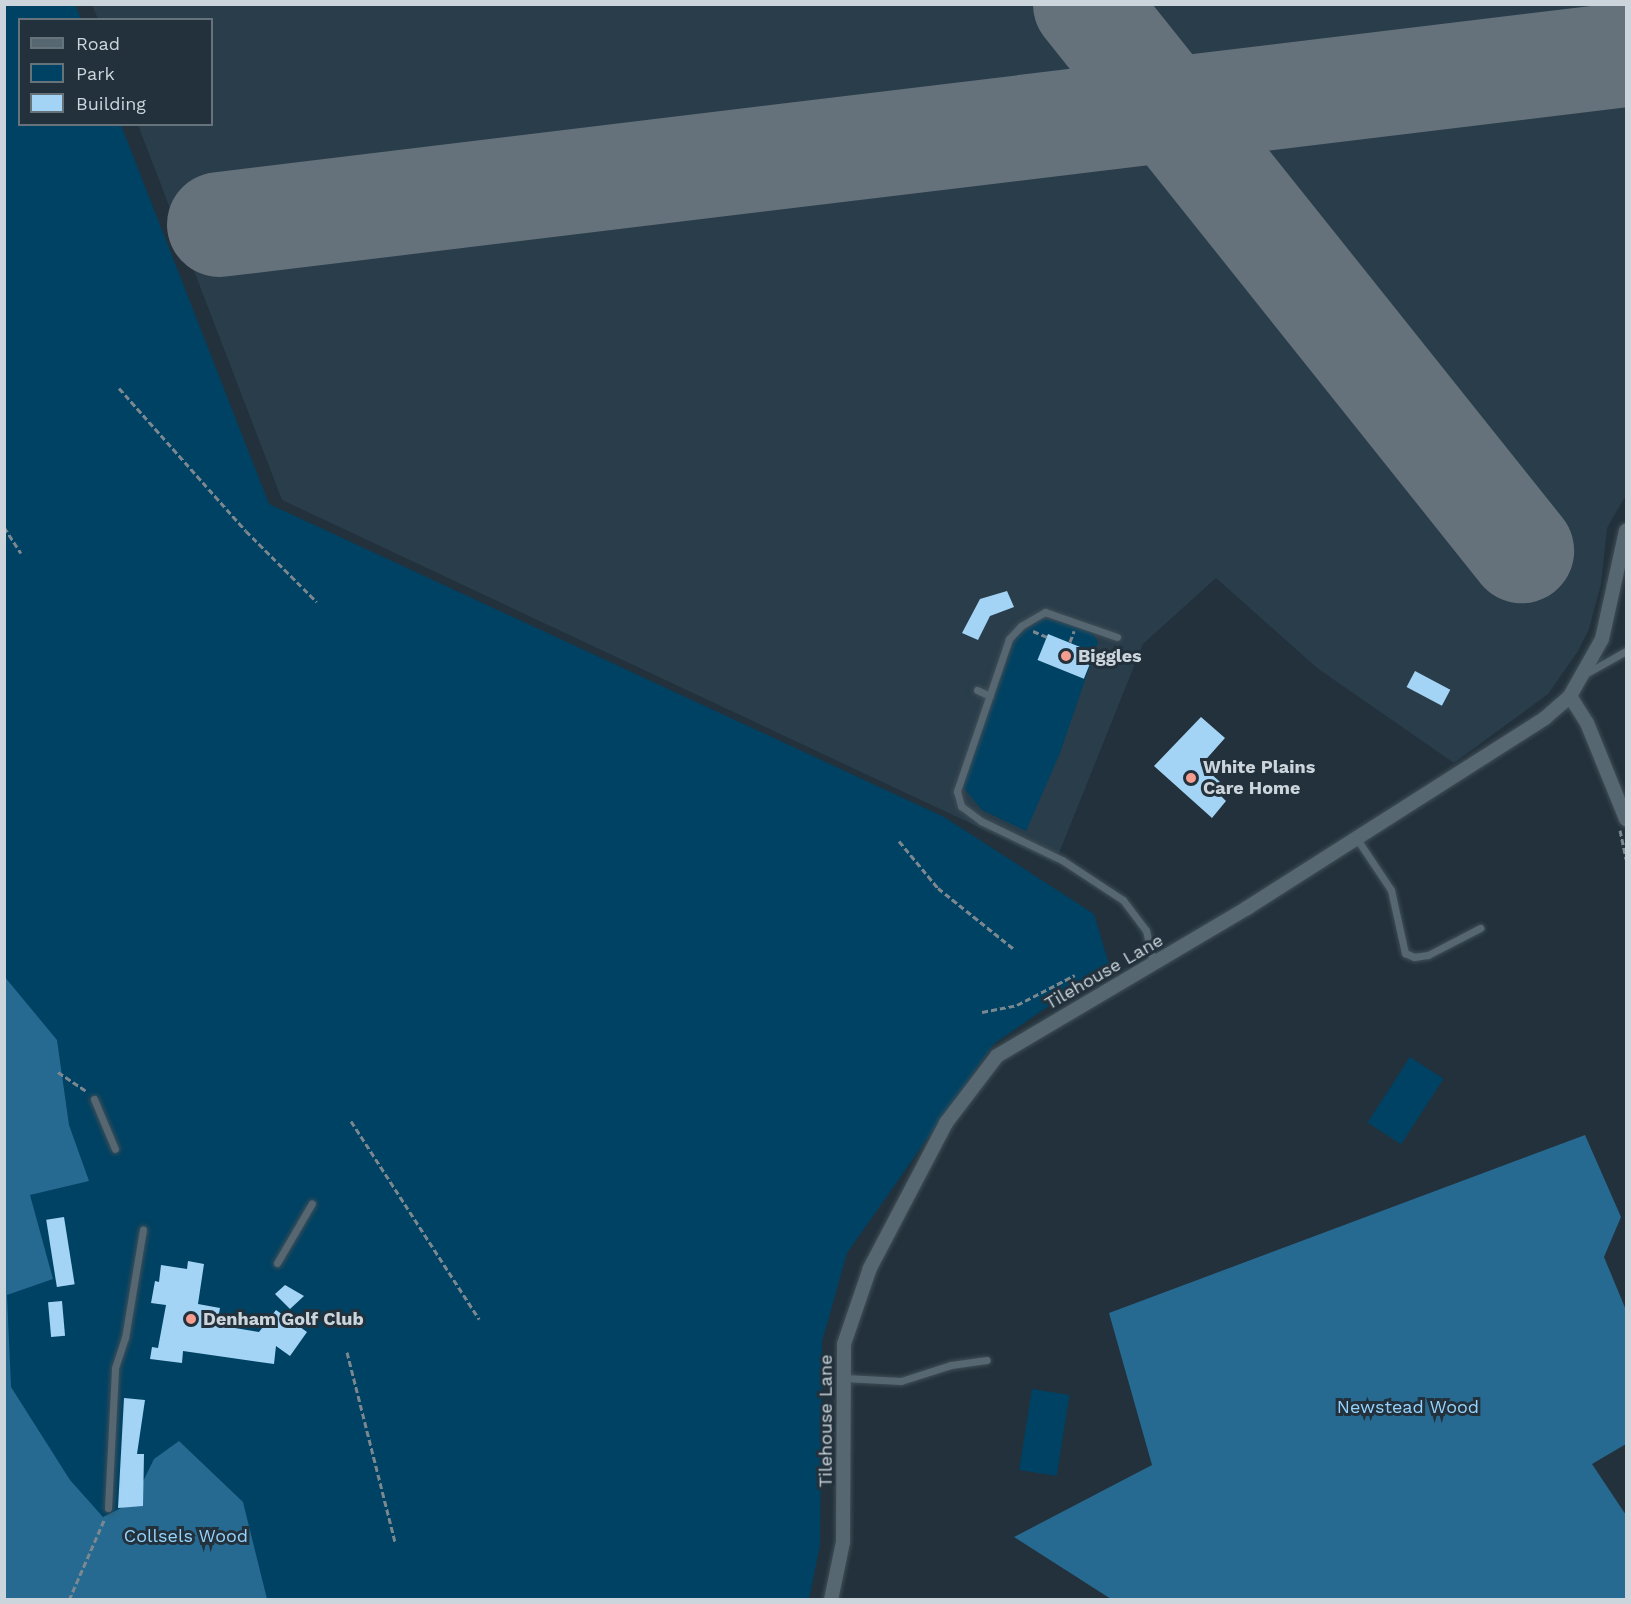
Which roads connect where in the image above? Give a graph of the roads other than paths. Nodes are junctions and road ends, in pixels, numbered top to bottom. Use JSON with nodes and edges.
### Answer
{"nodes":[{"id":1,"x":1626,"y":531,"type":"edge"},
{"id":2,"x":1117,"y":637,"type":"dead end"},
{"id":3,"x":1626,"y":651,"type":"edge"},
{"id":4,"x":1586,"y":673,"type":"junction"},
{"id":5,"x":977,"y":690,"type":"dead end"},
{"id":6,"x":990,"y":696,"type":"junction"},
{"id":7,"x":1570,"y":696,"type":"junction"},
{"id":8,"x":1626,"y":812,"type":"edge"},
{"id":9,"x":1355,"y":836,"type":"junction"},
{"id":10,"x":1480,"y":928,"type":"dead end"},
{"id":11,"x":1154,"y":963,"type":"junction"},
{"id":12,"x":94,"y":1099,"type":"road end"},
{"id":13,"x":115,"y":1149,"type":"dead end"},
{"id":14,"x":312,"y":1203,"type":"dead end"},
{"id":15,"x":143,"y":1228,"type":"dead end"},
{"id":16,"x":277,"y":1263,"type":"dead end"},
{"id":17,"x":987,"y":1360,"type":"dead end"},
{"id":18,"x":844,"y":1378,"type":"junction"},
{"id":19,"x":108,"y":1508,"type":"road end"},
{"id":20,"x":831,"y":1599,"type":"edge"}],
"edges":[{"from":1,"to":4,"type":"street","name":"Tilehouse Lane"},
{"from":2,"to":6,"type":"lane"},
{"from":3,"to":4,"type":"lane"},
{"from":4,"to":7,"type":"street","name":"Tilehouse Lane"},
{"from":5,"to":6,"type":"lane"},
{"from":6,"to":11,"type":"lane"},
{"from":7,"to":8,"type":"street"},
{"from":7,"to":9,"type":"street","name":"Tilehouse Lane"},
{"from":9,"to":10,"type":"lane"},
{"from":9,"to":11,"type":"street","name":"Tilehouse Lane"},
{"from":11,"to":18,"type":"street","name":"Tilehouse Lane"},
{"from":12,"to":13,"type":"lane"},
{"from":14,"to":16,"type":"lane"},
{"from":15,"to":19,"type":"lane"},
{"from":17,"to":18,"type":"lane"},
{"from":18,"to":20,"type":"street","name":"Tilehouse Lane"}]}
